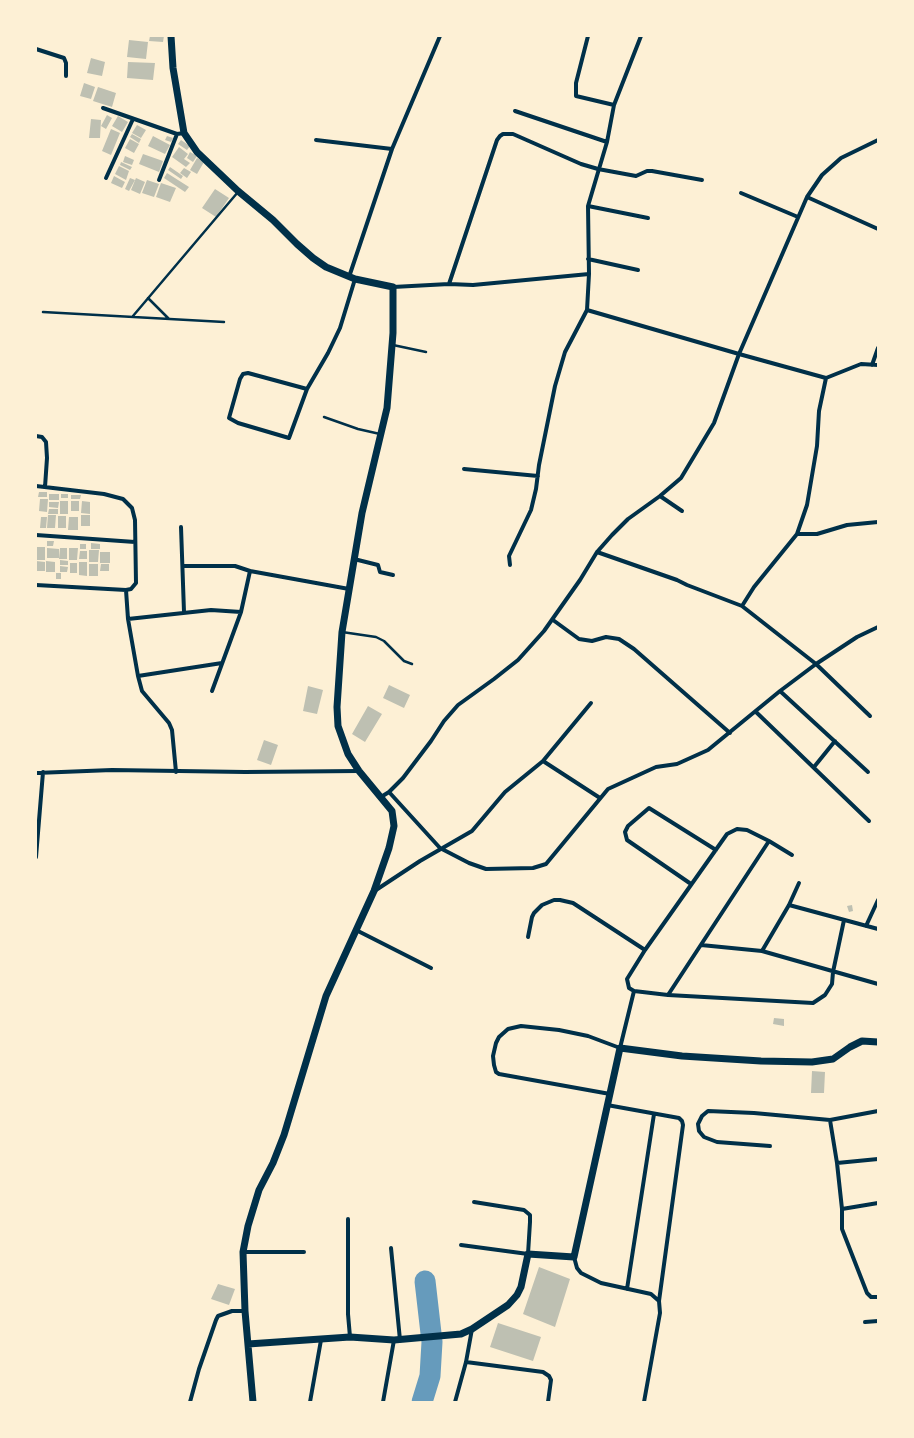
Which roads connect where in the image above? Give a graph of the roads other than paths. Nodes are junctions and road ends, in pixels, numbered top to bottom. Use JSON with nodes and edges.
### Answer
{"nodes":[{"id":1,"x":171,"y":36,"type":"edge"},
{"id":2,"x":440,"y":36,"type":"edge"},
{"id":3,"x":588,"y":36,"type":"edge"},
{"id":4,"x":641,"y":36,"type":"edge"},
{"id":5,"x":36,"y":49,"type":"edge"},
{"id":6,"x":66,"y":76,"type":"dead end"},
{"id":7,"x":614,"y":105,"type":"junction"},
{"id":8,"x":103,"y":108,"type":"dead end"},
{"id":9,"x":515,"y":111,"type":"dead end"},
{"id":10,"x":133,"y":119,"type":"junction"},
{"id":11,"x":180,"y":134,"type":"junction"},
{"id":12,"x":316,"y":140,"type":"dead end"},
{"id":13,"x":878,"y":140,"type":"edge"},
{"id":14,"x":606,"y":142,"type":"junction"},
{"id":15,"x":392,"y":150,"type":"junction"},
{"id":16,"x":598,"y":169,"type":"junction"},
{"id":17,"x":106,"y":178,"type":"dead end"},
{"id":18,"x":159,"y":180,"type":"dead end"},
{"id":19,"x":702,"y":180,"type":"dead end"},
{"id":20,"x":238,"y":191,"type":"junction"},
{"id":21,"x":741,"y":193,"type":"dead end"},
{"id":22,"x":807,"y":197,"type":"junction"},
{"id":23,"x":588,"y":206,"type":"junction"},
{"id":24,"x":798,"y":217,"type":"junction"},
{"id":25,"x":648,"y":218,"type":"dead end"},
{"id":26,"x":878,"y":228,"type":"edge"},
{"id":27,"x":588,"y":259,"type":"junction"},
{"id":28,"x":638,"y":270,"type":"dead end"},
{"id":29,"x":589,"y":274,"type":"junction"},
{"id":30,"x":352,"y":278,"type":"junction"},
{"id":31,"x":449,"y":284,"type":"junction"},
{"id":32,"x":393,"y":287,"type":"junction"},
{"id":33,"x":148,"y":298,"type":"junction"},
{"id":34,"x":587,"y":310,"type":"junction"},
{"id":35,"x":43,"y":312,"type":"dead end"},
{"id":36,"x":133,"y":317,"type":"junction"},
{"id":37,"x":169,"y":319,"type":"junction"},
{"id":38,"x":224,"y":322,"type":"dead end"},
{"id":39,"x":392,"y":345,"type":"junction"},
{"id":40,"x":878,"y":348,"type":"edge"},
{"id":41,"x":426,"y":352,"type":"dead end"},
{"id":42,"x":739,"y":354,"type":"junction"},
{"id":43,"x":872,"y":364,"type":"junction"},
{"id":44,"x":878,"y":365,"type":"edge"},
{"id":45,"x":826,"y":378,"type":"junction"},
{"id":46,"x":306,"y":389,"type":"junction"},
{"id":47,"x":324,"y":417,"type":"dead end"},
{"id":48,"x":381,"y":434,"type":"junction"},
{"id":49,"x":36,"y":436,"type":"edge"},
{"id":50,"x":464,"y":469,"type":"dead end"},
{"id":51,"x":538,"y":476,"type":"junction"},
{"id":52,"x":36,"y":486,"type":"edge"},
{"id":53,"x":45,"y":487,"type":"junction"},
{"id":54,"x":660,"y":496,"type":"junction"},
{"id":55,"x":682,"y":511,"type":"dead end"},
{"id":56,"x":878,"y":522,"type":"edge"},
{"id":57,"x":181,"y":527,"type":"dead end"},
{"id":58,"x":797,"y":534,"type":"junction"},
{"id":59,"x":36,"y":536,"type":"edge"},
{"id":60,"x":135,"y":542,"type":"junction"},
{"id":61,"x":597,"y":552,"type":"junction"},
{"id":62,"x":354,"y":559,"type":"junction"},
{"id":63,"x":510,"y":565,"type":"dead end"},
{"id":64,"x":183,"y":566,"type":"junction"},
{"id":65,"x":250,"y":571,"type":"junction"},
{"id":66,"x":393,"y":575,"type":"dead end"},
{"id":67,"x":36,"y":585,"type":"edge"},
{"id":68,"x":349,"y":589,"type":"junction"},
{"id":69,"x":126,"y":590,"type":"junction"},
{"id":70,"x":742,"y":606,"type":"junction"},
{"id":71,"x":184,"y":612,"type":"junction"},
{"id":72,"x":241,"y":612,"type":"junction"},
{"id":73,"x":128,"y":619,"type":"junction"},
{"id":74,"x":553,"y":620,"type":"junction"},
{"id":75,"x":878,"y":627,"type":"edge"},
{"id":76,"x":342,"y":632,"type":"junction"},
{"id":77,"x":222,"y":662,"type":"junction"},
{"id":78,"x":412,"y":664,"type":"dead end"},
{"id":79,"x":816,"y":664,"type":"junction"},
{"id":80,"x":138,"y":676,"type":"junction"},
{"id":81,"x":212,"y":691,"type":"dead end"},
{"id":82,"x":780,"y":691,"type":"junction"},
{"id":83,"x":590,"y":703,"type":"dead end"},
{"id":84,"x":756,"y":712,"type":"junction"},
{"id":85,"x":870,"y":716,"type":"dead end"},
{"id":86,"x":730,"y":733,"type":"junction"},
{"id":87,"x":834,"y":741,"type":"junction"},
{"id":88,"x":543,"y":761,"type":"junction"},
{"id":89,"x":814,"y":767,"type":"junction"},
{"id":90,"x":359,"y":771,"type":"junction"},
{"id":91,"x":36,"y":772,"type":"edge"},
{"id":92,"x":43,"y":772,"type":"junction"},
{"id":93,"x":176,"y":772,"type":"junction"},
{"id":94,"x":868,"y":772,"type":"dead end"},
{"id":95,"x":389,"y":792,"type":"junction"},
{"id":96,"x":381,"y":797,"type":"junction"},
{"id":97,"x":600,"y":798,"type":"junction"},
{"id":98,"x":869,"y":821,"type":"dead end"},
{"id":99,"x":769,"y":841,"type":"junction"},
{"id":100,"x":440,"y":848,"type":"junction"},
{"id":101,"x":716,"y":850,"type":"junction"},
{"id":102,"x":792,"y":855,"type":"dead end"},
{"id":103,"x":36,"y":857,"type":"edge"},
{"id":104,"x":799,"y":883,"type":"dead end"},
{"id":105,"x":691,"y":884,"type":"junction"},
{"id":106,"x":374,"y":891,"type":"junction"},
{"id":107,"x":878,"y":900,"type":"edge"},
{"id":108,"x":789,"y":905,"type":"junction"},
{"id":109,"x":844,"y":920,"type":"junction"},
{"id":110,"x":866,"y":926,"type":"junction"},
{"id":111,"x":878,"y":929,"type":"edge"},
{"id":112,"x":355,"y":930,"type":"junction"},
{"id":113,"x":528,"y":936,"type":"dead end"},
{"id":114,"x":701,"y":945,"type":"junction"},
{"id":115,"x":644,"y":950,"type":"junction"},
{"id":116,"x":762,"y":951,"type":"junction"},
{"id":117,"x":431,"y":968,"type":"dead end"},
{"id":118,"x":833,"y":972,"type":"junction"},
{"id":119,"x":878,"y":984,"type":"edge"},
{"id":120,"x":634,"y":991,"type":"junction"},
{"id":121,"x":668,"y":995,"type":"junction"},
{"id":122,"x":878,"y":1042,"type":"edge"},
{"id":123,"x":620,"y":1048,"type":"junction"},
{"id":124,"x":610,"y":1094,"type":"junction"},
{"id":125,"x":607,"y":1105,"type":"junction"},
{"id":126,"x":878,"y":1111,"type":"edge"},
{"id":127,"x":654,"y":1114,"type":"junction"},
{"id":128,"x":830,"y":1120,"type":"junction"},
{"id":129,"x":770,"y":1146,"type":"dead end"},
{"id":130,"x":878,"y":1159,"type":"edge"},
{"id":131,"x":837,"y":1163,"type":"junction"},
{"id":132,"x":474,"y":1202,"type":"dead end"},
{"id":133,"x":878,"y":1203,"type":"edge"},
{"id":134,"x":842,"y":1209,"type":"junction"},
{"id":135,"x":348,"y":1219,"type":"dead end"},
{"id":136,"x":461,"y":1245,"type":"dead end"},
{"id":137,"x":391,"y":1248,"type":"dead end"},
{"id":138,"x":243,"y":1252,"type":"junction"},
{"id":139,"x":304,"y":1252,"type":"dead end"},
{"id":140,"x":528,"y":1254,"type":"junction"},
{"id":141,"x":574,"y":1257,"type":"junction"},
{"id":142,"x":626,"y":1288,"type":"junction"},
{"id":143,"x":878,"y":1297,"type":"edge"},
{"id":144,"x":659,"y":1301,"type":"junction"},
{"id":145,"x":245,"y":1311,"type":"junction"},
{"id":146,"x":878,"y":1321,"type":"edge"},
{"id":147,"x":865,"y":1322,"type":"dead end"},
{"id":148,"x":472,"y":1329,"type":"junction"},
{"id":149,"x":350,"y":1337,"type":"junction"},
{"id":150,"x":321,"y":1340,"type":"junction"},
{"id":151,"x":397,"y":1340,"type":"junction"},
{"id":152,"x":248,"y":1344,"type":"junction"},
{"id":153,"x":466,"y":1362,"type":"junction"},
{"id":154,"x":190,"y":1402,"type":"edge"},
{"id":155,"x":253,"y":1402,"type":"edge"},
{"id":156,"x":310,"y":1402,"type":"edge"},
{"id":157,"x":383,"y":1402,"type":"edge"},
{"id":158,"x":456,"y":1402,"type":"edge"},
{"id":159,"x":548,"y":1402,"type":"edge"},
{"id":160,"x":644,"y":1402,"type":"edge"}],
"edges":[{"from":1,"to":11,"type":"street"},
{"from":2,"to":15,"type":"street"},
{"from":3,"to":7,"type":"street"},
{"from":4,"to":7,"type":"street"},
{"from":5,"to":6,"type":"street"},
{"from":7,"to":14,"type":"street"},
{"from":8,"to":10,"type":"street"},
{"from":9,"to":14,"type":"street"},
{"from":10,"to":11,"type":"street"},
{"from":10,"to":17,"type":"street"},
{"from":11,"to":18,"type":"street"},
{"from":11,"to":20,"type":"street"},
{"from":12,"to":15,"type":"street"},
{"from":13,"to":22,"type":"street"},
{"from":14,"to":16,"type":"street"},
{"from":15,"to":30,"type":"street"},
{"from":16,"to":19,"type":"street"},
{"from":16,"to":23,"type":"street"},
{"from":16,"to":31,"type":"street"},
{"from":20,"to":30,"type":"street"},
{"from":20,"to":33,"type":"lane"},
{"from":21,"to":24,"type":"street"},
{"from":22,"to":24,"type":"street"},
{"from":22,"to":26,"type":"street"},
{"from":23,"to":25,"type":"street"},
{"from":23,"to":27,"type":"street"},
{"from":24,"to":42,"type":"street"},
{"from":27,"to":28,"type":"street"},
{"from":27,"to":29,"type":"street"},
{"from":29,"to":31,"type":"street"},
{"from":29,"to":34,"type":"street"},
{"from":30,"to":32,"type":"street"},
{"from":30,"to":46,"type":"street"},
{"from":31,"to":32,"type":"street"},
{"from":32,"to":39,"type":"street"},
{"from":33,"to":36,"type":"lane"},
{"from":33,"to":37,"type":"lane"},
{"from":34,"to":42,"type":"street"},
{"from":34,"to":51,"type":"street"},
{"from":35,"to":36,"type":"lane"},
{"from":36,"to":37,"type":"lane"},
{"from":37,"to":38,"type":"lane"},
{"from":39,"to":41,"type":"lane"},
{"from":39,"to":48,"type":"street"},
{"from":40,"to":43,"type":"street"},
{"from":42,"to":45,"type":"street"},
{"from":42,"to":54,"type":"street"},
{"from":43,"to":44,"type":"street"},
{"from":43,"to":45,"type":"street"},
{"from":45,"to":58,"type":"street"},
{"from":46,"to":46,"type":"street"},
{"from":47,"to":48,"type":"lane"},
{"from":48,"to":62,"type":"street"},
{"from":49,"to":53,"type":"street"},
{"from":50,"to":51,"type":"street"},
{"from":51,"to":63,"type":"street"},
{"from":52,"to":53,"type":"street"},
{"from":53,"to":60,"type":"street"},
{"from":54,"to":55,"type":"street"},
{"from":54,"to":61,"type":"street"},
{"from":56,"to":58,"type":"street"},
{"from":57,"to":64,"type":"street"},
{"from":58,"to":70,"type":"street"},
{"from":59,"to":60,"type":"street"},
{"from":60,"to":69,"type":"street"},
{"from":61,"to":70,"type":"street"},
{"from":61,"to":74,"type":"street"},
{"from":62,"to":66,"type":"street"},
{"from":62,"to":68,"type":"street"},
{"from":64,"to":65,"type":"street"},
{"from":64,"to":71,"type":"street"},
{"from":65,"to":68,"type":"street"},
{"from":65,"to":72,"type":"street"},
{"from":67,"to":69,"type":"street"},
{"from":68,"to":76,"type":"street"},
{"from":69,"to":73,"type":"street"},
{"from":70,"to":79,"type":"street"},
{"from":71,"to":72,"type":"street"},
{"from":71,"to":73,"type":"street"},
{"from":72,"to":77,"type":"street"},
{"from":73,"to":80,"type":"street"},
{"from":74,"to":86,"type":"street"},
{"from":74,"to":95,"type":"street"},
{"from":75,"to":79,"type":"street"},
{"from":76,"to":78,"type":"lane"},
{"from":76,"to":90,"type":"street"},
{"from":77,"to":80,"type":"street"},
{"from":77,"to":81,"type":"street"},
{"from":79,"to":82,"type":"street"},
{"from":79,"to":85,"type":"street"},
{"from":80,"to":93,"type":"street"},
{"from":82,"to":84,"type":"street"},
{"from":82,"to":87,"type":"street"},
{"from":83,"to":88,"type":"street"},
{"from":84,"to":86,"type":"street"},
{"from":84,"to":89,"type":"street"},
{"from":86,"to":97,"type":"street"},
{"from":87,"to":89,"type":"street"},
{"from":87,"to":94,"type":"street"},
{"from":88,"to":97,"type":"street"},
{"from":88,"to":100,"type":"street"},
{"from":89,"to":98,"type":"street"},
{"from":90,"to":93,"type":"street"},
{"from":90,"to":96,"type":"street"},
{"from":91,"to":92,"type":"street"},
{"from":92,"to":93,"type":"street"},
{"from":92,"to":103,"type":"street"},
{"from":95,"to":96,"type":"street"},
{"from":95,"to":100,"type":"street"},
{"from":96,"to":106,"type":"street"},
{"from":97,"to":100,"type":"street"},
{"from":99,"to":101,"type":"street"},
{"from":99,"to":102,"type":"street"},
{"from":99,"to":114,"type":"street"},
{"from":100,"to":106,"type":"street"},
{"from":101,"to":105,"type":"street"},
{"from":101,"to":105,"type":"street"},
{"from":104,"to":108,"type":"street"},
{"from":105,"to":115,"type":"street"},
{"from":106,"to":112,"type":"street"},
{"from":107,"to":110,"type":"street"},
{"from":108,"to":109,"type":"street"},
{"from":108,"to":116,"type":"street"},
{"from":109,"to":110,"type":"street"},
{"from":109,"to":118,"type":"street"},
{"from":110,"to":111,"type":"street"},
{"from":112,"to":117,"type":"street"},
{"from":112,"to":138,"type":"street"},
{"from":113,"to":115,"type":"street"},
{"from":114,"to":116,"type":"street"},
{"from":114,"to":121,"type":"street"},
{"from":115,"to":120,"type":"street"},
{"from":116,"to":118,"type":"street"},
{"from":118,"to":119,"type":"street"},
{"from":118,"to":121,"type":"street"},
{"from":120,"to":121,"type":"street"},
{"from":120,"to":123,"type":"street"},
{"from":122,"to":123,"type":"street"},
{"from":123,"to":124,"type":"street"},
{"from":123,"to":124,"type":"street"},
{"from":124,"to":125,"type":"street"},
{"from":125,"to":127,"type":"street"},
{"from":125,"to":141,"type":"street"},
{"from":126,"to":128,"type":"street"},
{"from":127,"to":142,"type":"street"},
{"from":127,"to":144,"type":"street"},
{"from":128,"to":129,"type":"street"},
{"from":128,"to":131,"type":"street"},
{"from":130,"to":131,"type":"street"},
{"from":131,"to":134,"type":"street"},
{"from":132,"to":140,"type":"street"},
{"from":133,"to":134,"type":"street"},
{"from":134,"to":143,"type":"street"},
{"from":135,"to":149,"type":"street"},
{"from":136,"to":140,"type":"street"},
{"from":137,"to":151,"type":"street"},
{"from":138,"to":139,"type":"street"},
{"from":138,"to":145,"type":"street"},
{"from":140,"to":141,"type":"street"},
{"from":140,"to":148,"type":"street"},
{"from":141,"to":142,"type":"street"},
{"from":142,"to":144,"type":"street"},
{"from":144,"to":160,"type":"street"},
{"from":145,"to":152,"type":"street"},
{"from":145,"to":154,"type":"street"},
{"from":146,"to":147,"type":"street"},
{"from":148,"to":151,"type":"street"},
{"from":148,"to":153,"type":"street"},
{"from":149,"to":150,"type":"street"},
{"from":149,"to":151,"type":"street"},
{"from":150,"to":152,"type":"street"},
{"from":150,"to":156,"type":"street"},
{"from":151,"to":157,"type":"street"},
{"from":152,"to":155,"type":"street"},
{"from":153,"to":158,"type":"street"},
{"from":153,"to":159,"type":"street"}]}
